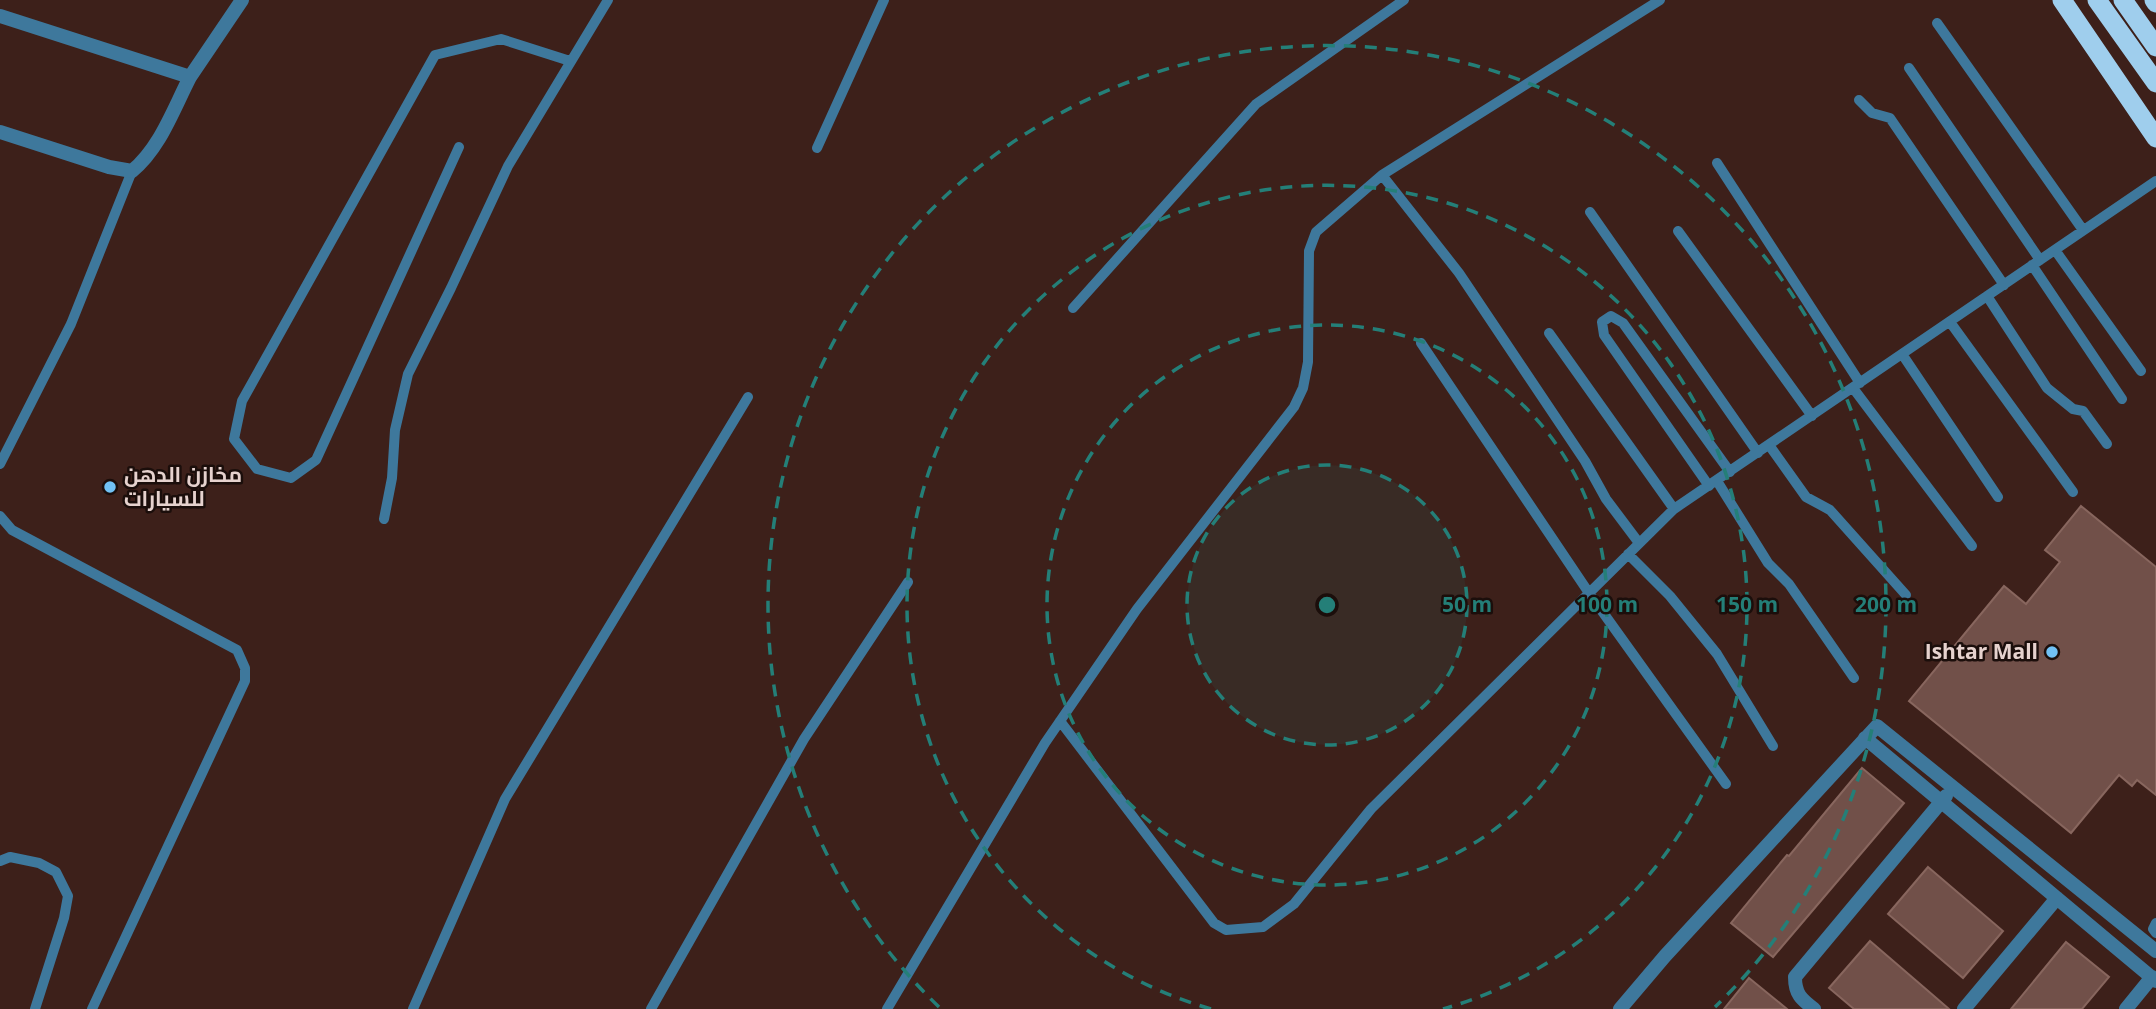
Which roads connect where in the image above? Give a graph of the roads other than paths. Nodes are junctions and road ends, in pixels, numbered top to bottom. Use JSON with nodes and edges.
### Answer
{"nodes":[{"id":1,"x":242,"y":0,"type":"edge"},
{"id":2,"x":608,"y":0,"type":"edge"},
{"id":3,"x":884,"y":0,"type":"edge"},
{"id":4,"x":1404,"y":0,"type":"edge"},
{"id":5,"x":1660,"y":0,"type":"edge"},
{"id":6,"x":2062,"y":0,"type":"edge"},
{"id":7,"x":2097,"y":0,"type":"edge"},
{"id":8,"x":2123,"y":0,"type":"edge"},
{"id":9,"x":0,"y":16,"type":"edge"},
{"id":10,"x":1937,"y":23,"type":"dead end"},
{"id":11,"x":2156,"y":47,"type":"edge"},
{"id":12,"x":570,"y":61,"type":"junction"},
{"id":13,"x":1909,"y":68,"type":"dead end"},
{"id":14,"x":190,"y":78,"type":"junction"},
{"id":15,"x":2156,"y":83,"type":"edge"},
{"id":16,"x":1859,"y":100,"type":"dead end"},
{"id":17,"x":0,"y":132,"type":"edge"},
{"id":18,"x":2156,"y":138,"type":"edge"},
{"id":19,"x":459,"y":147,"type":"dead end"},
{"id":20,"x":817,"y":148,"type":"dead end"},
{"id":21,"x":1717,"y":163,"type":"dead end"},
{"id":22,"x":132,"y":171,"type":"junction"},
{"id":23,"x":1382,"y":175,"type":"junction"},
{"id":24,"x":2156,"y":181,"type":"edge"},
{"id":25,"x":1590,"y":212,"type":"dead end"},
{"id":26,"x":2083,"y":230,"type":"junction"},
{"id":27,"x":1678,"y":231,"type":"dead end"},
{"id":28,"x":2055,"y":250,"type":"junction"},
{"id":29,"x":2036,"y":263,"type":"junction"},
{"id":30,"x":2004,"y":285,"type":"junction"},
{"id":31,"x":1987,"y":296,"type":"junction"},
{"id":32,"x":1073,"y":308,"type":"dead end"},
{"id":33,"x":1950,"y":322,"type":"junction"},
{"id":34,"x":1549,"y":332,"type":"dead end"},
{"id":35,"x":1421,"y":343,"type":"dead end"},
{"id":36,"x":1902,"y":354,"type":"junction"},
{"id":37,"x":2141,"y":371,"type":"dead end"},
{"id":38,"x":1857,"y":385,"type":"junction"},
{"id":39,"x":748,"y":397,"type":"dead end"},
{"id":40,"x":2122,"y":399,"type":"dead end"},
{"id":41,"x":1812,"y":416,"type":"junction"},
{"id":42,"x":2107,"y":444,"type":"dead end"},
{"id":43,"x":1769,"y":445,"type":"junction"},
{"id":44,"x":1758,"y":453,"type":"junction"},
{"id":45,"x":0,"y":464,"type":"edge"},
{"id":46,"x":1730,"y":472,"type":"junction"},
{"id":47,"x":1713,"y":483,"type":"junction"},
{"id":48,"x":2073,"y":492,"type":"dead end"},
{"id":49,"x":1998,"y":497,"type":"dead end"},
{"id":50,"x":1674,"y":509,"type":"junction"},
{"id":51,"x":0,"y":516,"type":"edge"},
{"id":52,"x":384,"y":519,"type":"dead end"},
{"id":53,"x":1639,"y":543,"type":"junction"},
{"id":54,"x":1972,"y":546,"type":"dead end"},
{"id":55,"x":1628,"y":554,"type":"junction"},
{"id":56,"x":908,"y":582,"type":"dead end"},
{"id":57,"x":1589,"y":593,"type":"junction"},
{"id":58,"x":1906,"y":595,"type":"dead end"},
{"id":59,"x":1854,"y":678,"type":"dead end"},
{"id":60,"x":1060,"y":721,"type":"junction"},
{"id":61,"x":1865,"y":738,"type":"junction"},
{"id":62,"x":1773,"y":746,"type":"dead end"},
{"id":63,"x":1726,"y":785,"type":"dead end"},
{"id":64,"x":1954,"y":786,"type":"junction"},
{"id":65,"x":1941,"y":802,"type":"junction"},
{"id":66,"x":0,"y":861,"type":"edge"},
{"id":67,"x":2057,"y":898,"type":"junction"},
{"id":68,"x":2156,"y":923,"type":"edge"},
{"id":69,"x":2156,"y":933,"type":"edge"},
{"id":70,"x":2156,"y":951,"type":"edge"},
{"id":71,"x":2154,"y":979,"type":"edge"},
{"id":72,"x":35,"y":1009,"type":"edge"},
{"id":73,"x":92,"y":1009,"type":"edge"},
{"id":74,"x":413,"y":1009,"type":"edge"},
{"id":75,"x":651,"y":1009,"type":"edge"},
{"id":76,"x":887,"y":1009,"type":"edge"},
{"id":77,"x":1620,"y":1009,"type":"edge"},
{"id":78,"x":1814,"y":1009,"type":"edge"},
{"id":79,"x":1964,"y":1009,"type":"edge"},
{"id":80,"x":2126,"y":1009,"type":"edge"}],
"edges":[{"from":1,"to":14,"type":"street"},
{"from":2,"to":12,"type":"lane"},
{"from":3,"to":20,"type":"lane"},
{"from":4,"to":32,"type":"lane"},
{"from":5,"to":23,"type":"lane"},
{"from":6,"to":18,"type":"highway"},
{"from":7,"to":15,"type":"highway"},
{"from":8,"to":11,"type":"highway"},
{"from":9,"to":14,"type":"street"},
{"from":10,"to":26,"type":"lane"},
{"from":12,"to":19,"type":"lane"},
{"from":12,"to":52,"type":"lane"},
{"from":13,"to":29,"type":"lane"},
{"from":14,"to":22,"type":"street"},
{"from":16,"to":30,"type":"lane"},
{"from":17,"to":22,"type":"street"},
{"from":21,"to":38,"type":"lane"},
{"from":22,"to":45,"type":"lane"},
{"from":23,"to":53,"type":"lane"},
{"from":23,"to":60,"type":"lane"},
{"from":24,"to":26,"type":"lane"},
{"from":25,"to":44,"type":"lane"},
{"from":26,"to":28,"type":"lane"},
{"from":27,"to":41,"type":"lane"},
{"from":28,"to":29,"type":"lane"},
{"from":28,"to":37,"type":"lane"},
{"from":29,"to":30,"type":"lane"},
{"from":29,"to":40,"type":"lane"},
{"from":30,"to":31,"type":"lane"},
{"from":31,"to":33,"type":"lane"},
{"from":31,"to":42,"type":"lane"},
{"from":33,"to":36,"type":"lane"},
{"from":33,"to":48,"type":"lane"},
{"from":34,"to":50,"type":"lane"},
{"from":35,"to":57,"type":"lane"},
{"from":36,"to":38,"type":"lane"},
{"from":36,"to":49,"type":"lane"},
{"from":38,"to":41,"type":"lane"},
{"from":38,"to":54,"type":"lane"},
{"from":39,"to":74,"type":"lane"},
{"from":41,"to":43,"type":"lane"},
{"from":43,"to":44,"type":"lane"},
{"from":43,"to":58,"type":"lane"},
{"from":44,"to":46,"type":"lane"},
{"from":46,"to":47,"type":"lane"},
{"from":46,"to":47,"type":"lane"},
{"from":47,"to":50,"type":"lane"},
{"from":47,"to":59,"type":"lane"},
{"from":50,"to":53,"type":"lane"},
{"from":51,"to":73,"type":"lane"},
{"from":53,"to":55,"type":"lane"},
{"from":55,"to":57,"type":"lane"},
{"from":55,"to":62,"type":"lane"},
{"from":56,"to":75,"type":"lane"},
{"from":57,"to":60,"type":"lane"},
{"from":57,"to":63,"type":"lane"},
{"from":60,"to":76,"type":"lane"},
{"from":61,"to":64,"type":"street"},
{"from":61,"to":65,"type":"street"},
{"from":61,"to":77,"type":"street"},
{"from":64,"to":65,"type":"street"},
{"from":64,"to":70,"type":"street"},
{"from":65,"to":67,"type":"street"},
{"from":65,"to":78,"type":"street"},
{"from":66,"to":72,"type":"lane"},
{"from":67,"to":71,"type":"street"},
{"from":67,"to":79,"type":"street"},
{"from":68,"to":69,"type":"lane"},
{"from":71,"to":80,"type":"street"}]}
